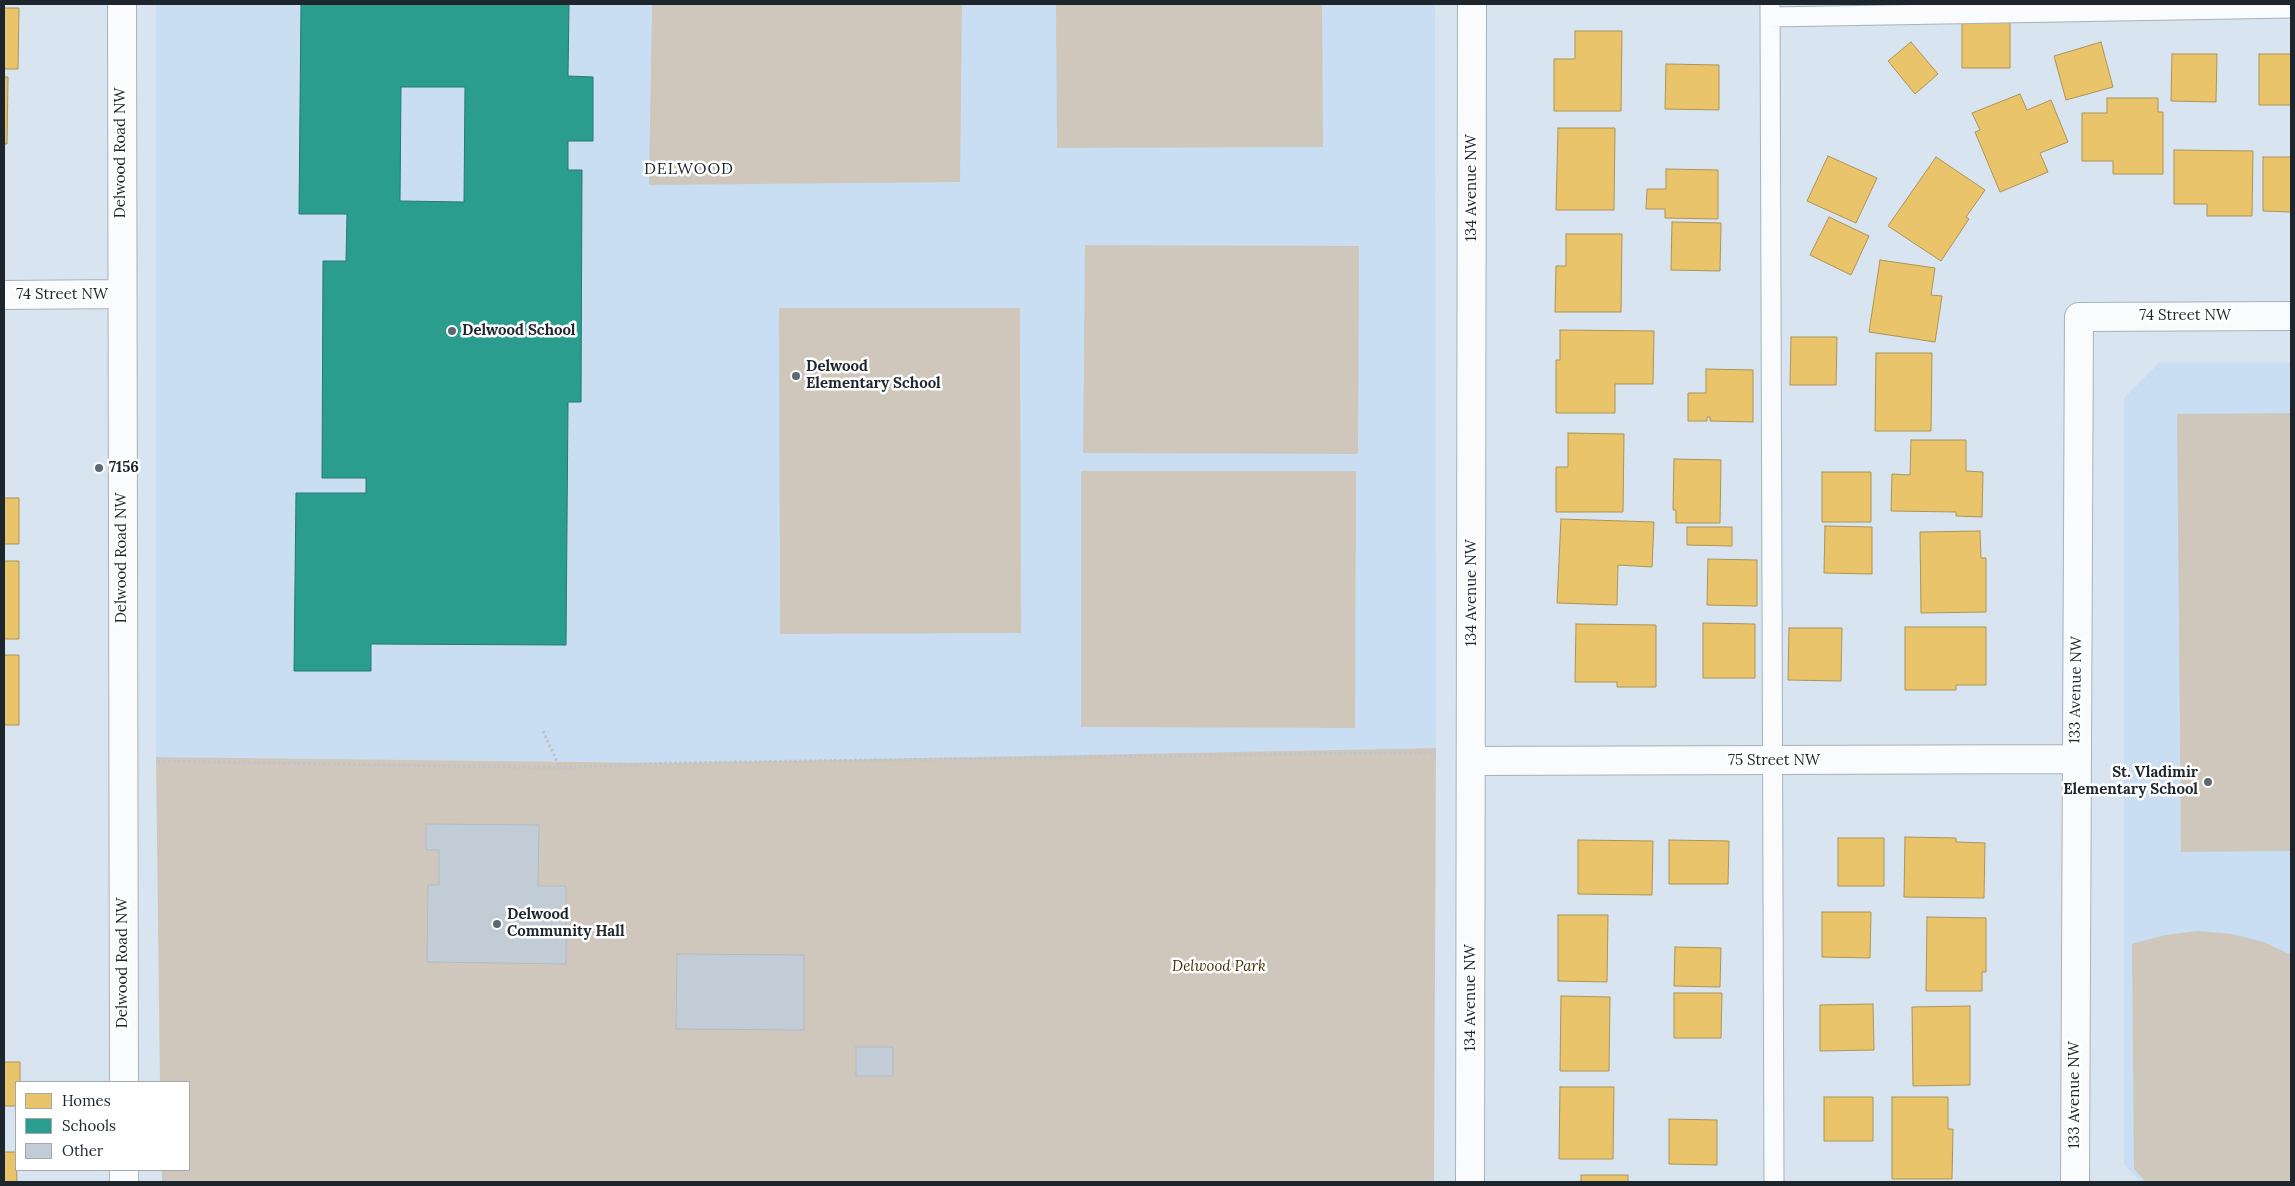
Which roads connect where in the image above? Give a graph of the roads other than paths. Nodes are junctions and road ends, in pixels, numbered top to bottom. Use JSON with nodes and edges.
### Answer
{"nodes":[{"id":1,"x":122,"y":4,"type":"edge"},
{"id":2,"x":1472,"y":4,"type":"edge"},
{"id":3,"x":2291,"y":8,"type":"edge"},
{"id":4,"x":1770,"y":10,"type":"edge"},
{"id":5,"x":121,"y":294,"type":"junction"},
{"id":6,"x":4,"y":295,"type":"edge"},
{"id":7,"x":2291,"y":316,"type":"edge"},
{"id":8,"x":2080,"y":317,"type":"joint"},
{"id":9,"x":1472,"y":756,"type":"junction"},
{"id":10,"x":2076,"y":760,"type":"junction"},
{"id":11,"x":1773,"y":761,"type":"junction"},
{"id":12,"x":124,"y":1081,"type":"edge"},
{"id":13,"x":1470,"y":1182,"type":"edge"},
{"id":14,"x":1774,"y":1182,"type":"edge"},
{"id":15,"x":2075,"y":1182,"type":"edge"}],
"edges":[{"from":1,"to":5,"type":"street","name":"Delwood Road NW"},
{"from":2,"to":9,"type":"street","name":"134 Avenue NW"},
{"from":3,"to":4,"type":"lane"},
{"from":4,"to":11,"type":"lane"},
{"from":5,"to":6,"type":"street","name":"74 Street NW"},
{"from":5,"to":12,"type":"street","name":"Delwood Road NW"},
{"from":7,"to":8,"type":"street","name":"74 Street NW"},
{"from":8,"to":10,"type":"street","name":"133 Avenue NW"},
{"from":9,"to":11,"type":"street","name":"75 Street NW"},
{"from":9,"to":13,"type":"street","name":"134 Avenue NW"},
{"from":10,"to":11,"type":"street","name":"75 Street NW"},
{"from":10,"to":15,"type":"street","name":"133 Avenue NW"},
{"from":11,"to":14,"type":"lane"}]}
